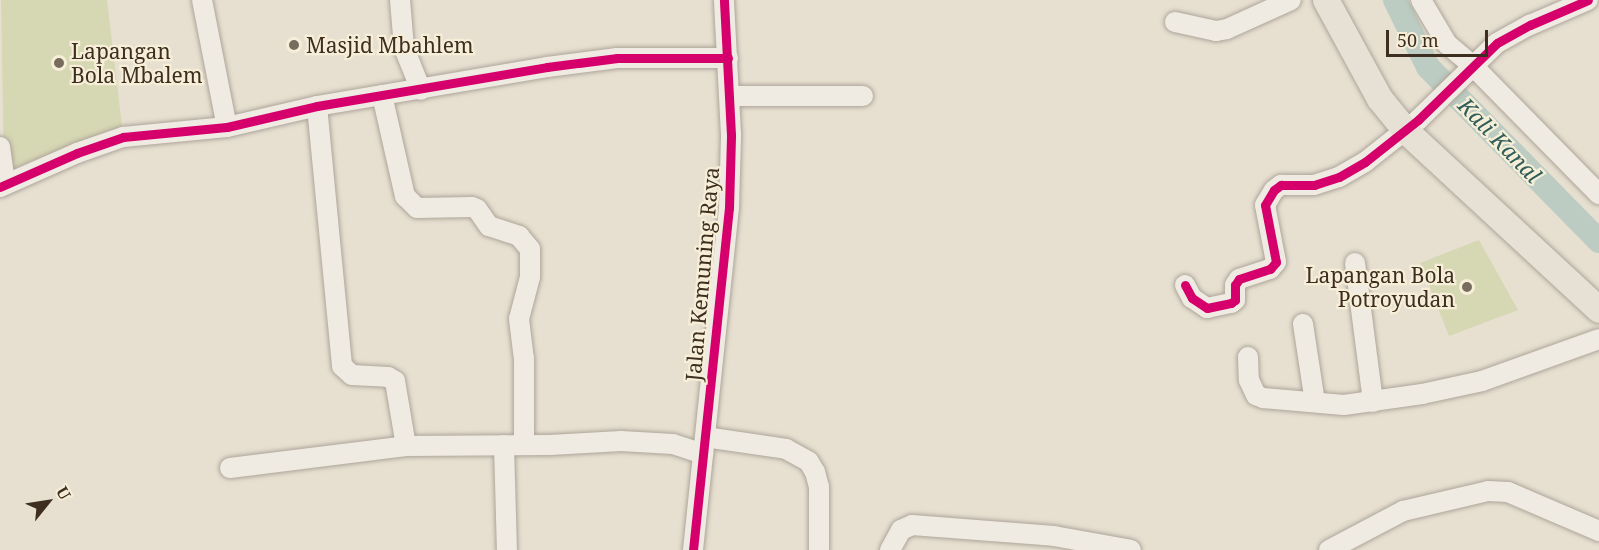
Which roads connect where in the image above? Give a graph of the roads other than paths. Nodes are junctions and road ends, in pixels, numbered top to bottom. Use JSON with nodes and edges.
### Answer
{"nodes":[{"id":1,"x":202,"y":0,"type":"edge"},
{"id":2,"x":400,"y":0,"type":"edge"},
{"id":3,"x":724,"y":0,"type":"edge"},
{"id":4,"x":1291,"y":0,"type":"edge"},
{"id":5,"x":1326,"y":0,"type":"edge"},
{"id":6,"x":1421,"y":0,"type":"edge"},
{"id":7,"x":1588,"y":0,"type":"edge"},
{"id":8,"x":1175,"y":22,"type":"dead end"},
{"id":9,"x":728,"y":58,"type":"junction"},
{"id":10,"x":1471,"y":69,"type":"junction"},
{"id":11,"x":421,"y":90,"type":"junction"},
{"id":12,"x":382,"y":95,"type":"junction"},
{"id":13,"x":730,"y":96,"type":"junction"},
{"id":14,"x":863,"y":96,"type":"dead end"},
{"id":15,"x":318,"y":106,"type":"junction"},
{"id":16,"x":1412,"y":125,"type":"junction"},
{"id":17,"x":227,"y":127,"type":"junction"},
{"id":18,"x":0,"y":147,"type":"edge"},
{"id":19,"x":3,"y":185,"type":"edge"},
{"id":20,"x":1599,"y":194,"type":"edge"},
{"id":21,"x":1355,"y":263,"type":"dead end"},
{"id":22,"x":1185,"y":285,"type":"dead end"},
{"id":23,"x":1599,"y":310,"type":"edge"},
{"id":24,"x":1303,"y":324,"type":"dead end"},
{"id":25,"x":1599,"y":339,"type":"edge"},
{"id":26,"x":1248,"y":357,"type":"dead end"},
{"id":27,"x":1315,"y":402,"type":"junction"},
{"id":28,"x":1373,"y":402,"type":"junction"},
{"id":29,"x":504,"y":445,"type":"junction"},
{"id":30,"x":524,"y":445,"type":"junction"},
{"id":31,"x":406,"y":446,"type":"junction"},
{"id":32,"x":704,"y":446,"type":"junction"},
{"id":33,"x":230,"y":468,"type":"dead end"},
{"id":34,"x":1599,"y":531,"type":"edge"},
{"id":35,"x":507,"y":550,"type":"edge"},
{"id":36,"x":693,"y":550,"type":"edge"},
{"id":37,"x":819,"y":550,"type":"edge"},
{"id":38,"x":890,"y":550,"type":"edge"},
{"id":39,"x":1131,"y":550,"type":"edge"},
{"id":40,"x":1329,"y":550,"type":"edge"}],
"edges":[{"from":1,"to":17,"type":"street"},
{"from":2,"to":11,"type":"street"},
{"from":3,"to":9,"type":"street","name":"Jalan Kemuning Raya"},
{"from":4,"to":8,"type":"street"},
{"from":5,"to":16,"type":"main road"},
{"from":6,"to":10,"type":"street"},
{"from":7,"to":10,"type":"street"},
{"from":9,"to":11,"type":"street"},
{"from":9,"to":13,"type":"street","name":"Jalan Kemuning Raya"},
{"from":10,"to":16,"type":"street"},
{"from":10,"to":20,"type":"street"},
{"from":11,"to":12,"type":"street"},
{"from":12,"to":15,"type":"street"},
{"from":12,"to":30,"type":"street"},
{"from":13,"to":14,"type":"street"},
{"from":13,"to":32,"type":"street","name":"Jalan Kemuning Raya"},
{"from":15,"to":17,"type":"street"},
{"from":15,"to":31,"type":"street"},
{"from":16,"to":22,"type":"street"},
{"from":16,"to":23,"type":"main road"},
{"from":17,"to":19,"type":"street"},
{"from":18,"to":19,"type":"street"},
{"from":21,"to":28,"type":"street"},
{"from":24,"to":27,"type":"street"},
{"from":25,"to":28,"type":"street"},
{"from":26,"to":27,"type":"street"},
{"from":27,"to":28,"type":"street"},
{"from":29,"to":30,"type":"street"},
{"from":29,"to":31,"type":"street"},
{"from":29,"to":35,"type":"street"},
{"from":30,"to":32,"type":"street"},
{"from":31,"to":33,"type":"street"},
{"from":32,"to":36,"type":"street","name":"Jalan Kemuning Raya"},
{"from":32,"to":37,"type":"street"},
{"from":34,"to":40,"type":"street"},
{"from":38,"to":39,"type":"street"}]}
